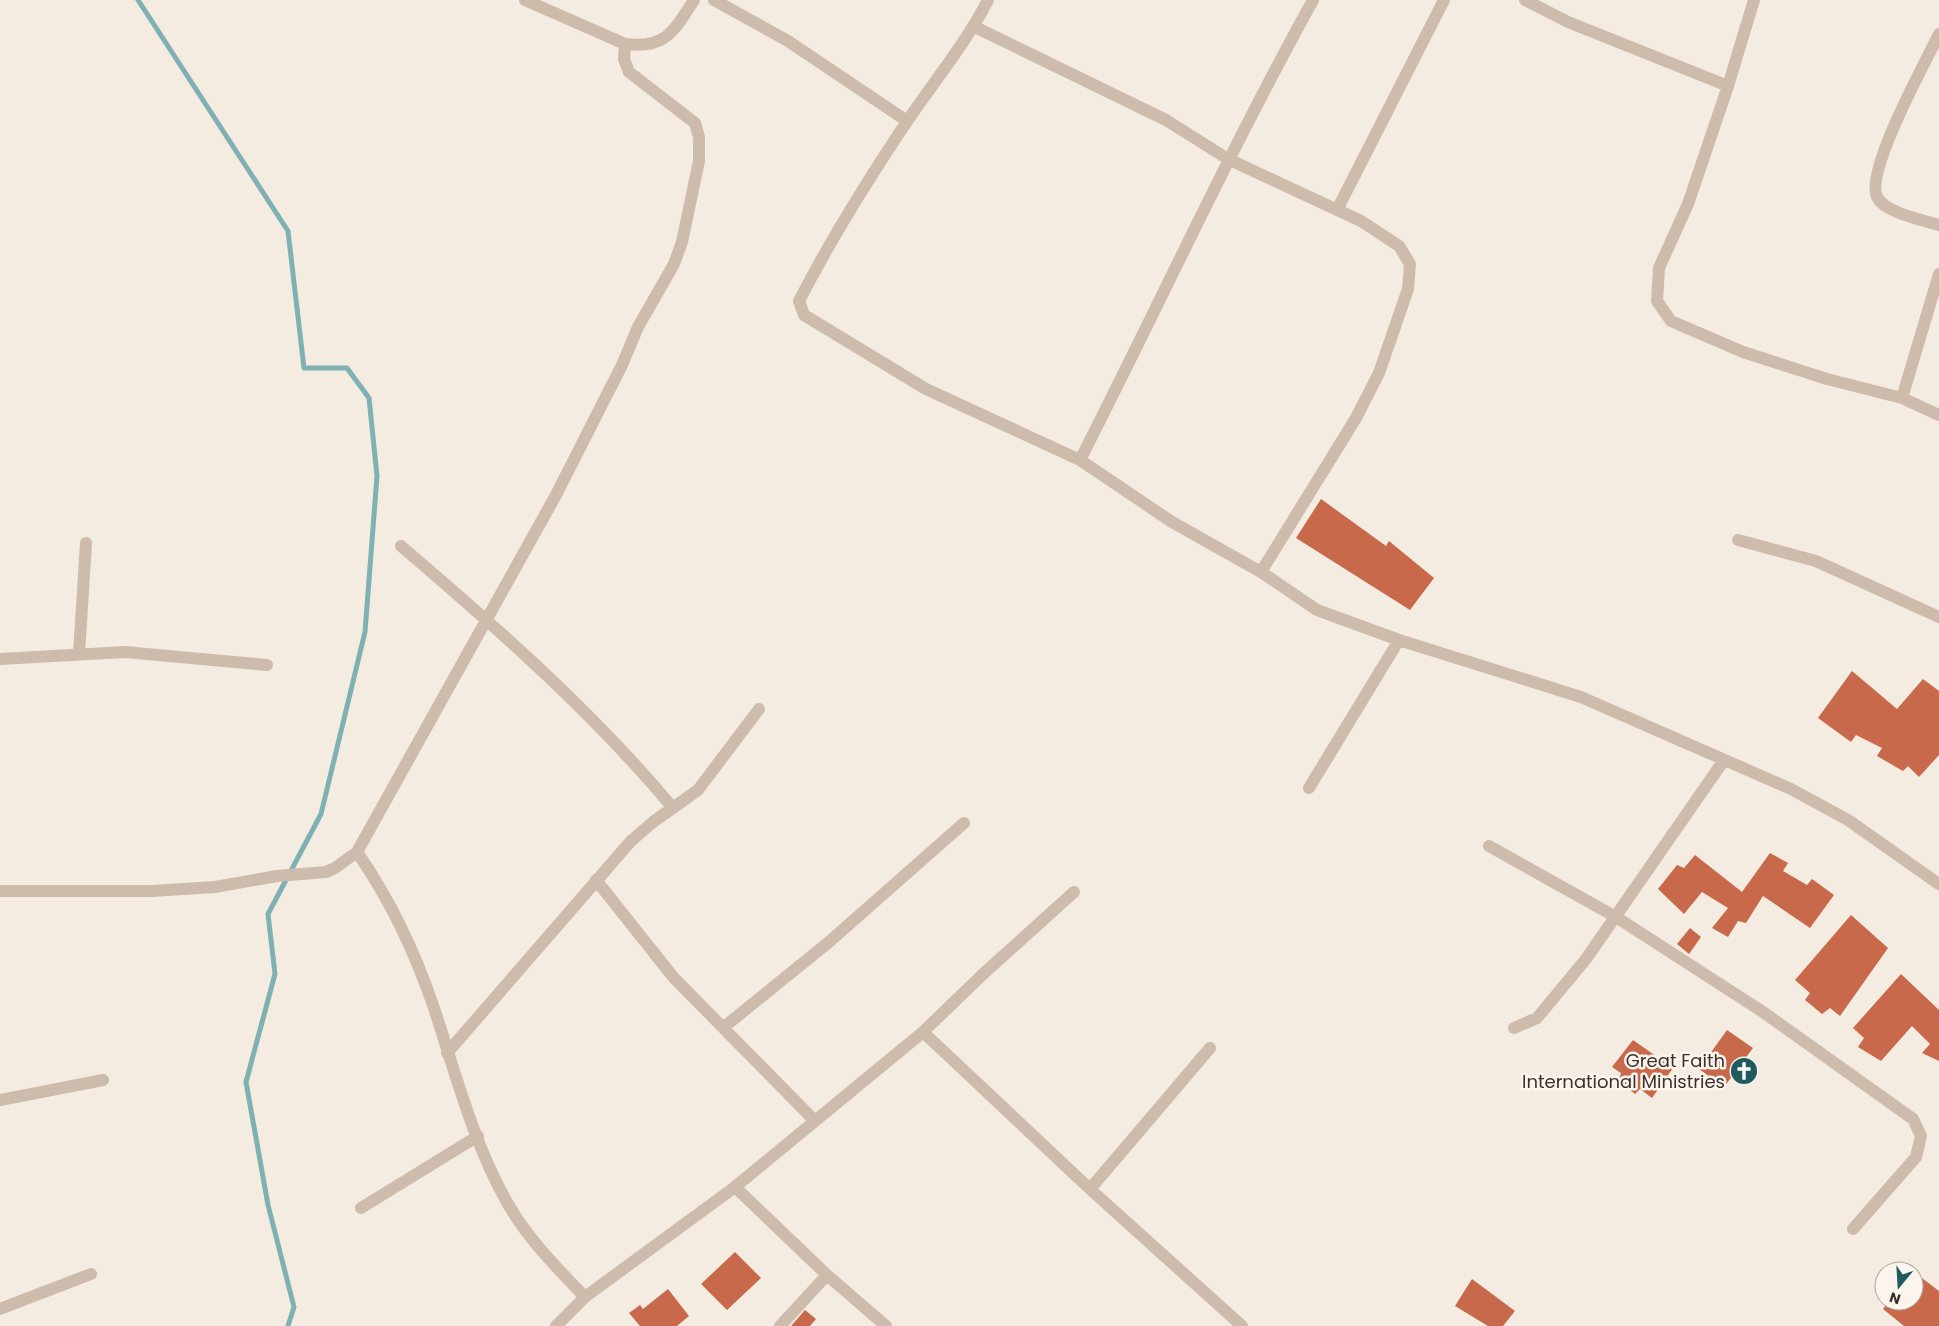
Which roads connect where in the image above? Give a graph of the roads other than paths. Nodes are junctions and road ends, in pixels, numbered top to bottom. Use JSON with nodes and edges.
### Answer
{"nodes":[{"id":1,"x":525,"y":0,"type":"edge"},
{"id":2,"x":694,"y":0,"type":"edge"},
{"id":3,"x":714,"y":0,"type":"edge"},
{"id":4,"x":988,"y":0,"type":"edge"},
{"id":5,"x":1313,"y":0,"type":"edge"},
{"id":6,"x":1444,"y":0,"type":"edge"},
{"id":7,"x":1525,"y":0,"type":"edge"},
{"id":8,"x":1754,"y":0,"type":"edge"},
{"id":9,"x":974,"y":26,"type":"junction"},
{"id":10,"x":1939,"y":34,"type":"edge"},
{"id":11,"x":625,"y":44,"type":"junction"},
{"id":12,"x":1728,"y":86,"type":"junction"},
{"id":13,"x":908,"y":121,"type":"junction"},
{"id":14,"x":1228,"y":160,"type":"junction"},
{"id":15,"x":1337,"y":210,"type":"junction"},
{"id":16,"x":1939,"y":225,"type":"edge"},
{"id":17,"x":1939,"y":274,"type":"edge"},
{"id":18,"x":1902,"y":398,"type":"junction"},
{"id":19,"x":1939,"y":415,"type":"edge"},
{"id":20,"x":1080,"y":460,"type":"junction"},
{"id":21,"x":1738,"y":540,"type":"dead end"},
{"id":22,"x":86,"y":543,"type":"dead end"},
{"id":23,"x":401,"y":546,"type":"dead end"},
{"id":24,"x":1261,"y":572,"type":"junction"},
{"id":25,"x":1939,"y":616,"type":"edge"},
{"id":26,"x":485,"y":619,"type":"junction"},
{"id":27,"x":1399,"y":640,"type":"junction"},
{"id":28,"x":79,"y":654,"type":"junction"},
{"id":29,"x":0,"y":659,"type":"edge"},
{"id":30,"x":267,"y":665,"type":"dead end"},
{"id":31,"x":759,"y":709,"type":"dead end"},
{"id":32,"x":1724,"y":760,"type":"junction"},
{"id":33,"x":1309,"y":788,"type":"dead end"},
{"id":34,"x":673,"y":808,"type":"junction"},
{"id":35,"x":964,"y":823,"type":"dead end"},
{"id":36,"x":1489,"y":846,"type":"dead end"},
{"id":37,"x":357,"y":852,"type":"junction"},
{"id":38,"x":596,"y":880,"type":"junction"},
{"id":39,"x":1939,"y":884,"type":"edge"},
{"id":40,"x":0,"y":892,"type":"edge"},
{"id":41,"x":1074,"y":892,"type":"dead end"},
{"id":42,"x":1616,"y":917,"type":"junction"},
{"id":43,"x":724,"y":1027,"type":"junction"},
{"id":44,"x":1514,"y":1028,"type":"dead end"},
{"id":45,"x":923,"y":1032,"type":"junction"},
{"id":46,"x":1210,"y":1048,"type":"dead end"},
{"id":47,"x":448,"y":1053,"type":"junction"},
{"id":48,"x":103,"y":1080,"type":"dead end"},
{"id":49,"x":0,"y":1100,"type":"edge"},
{"id":50,"x":815,"y":1121,"type":"junction"},
{"id":51,"x":478,"y":1136,"type":"junction"},
{"id":52,"x":735,"y":1187,"type":"junction"},
{"id":53,"x":1090,"y":1189,"type":"junction"},
{"id":54,"x":361,"y":1208,"type":"dead end"},
{"id":55,"x":1853,"y":1228,"type":"dead end"},
{"id":56,"x":91,"y":1274,"type":"dead end"},
{"id":57,"x":827,"y":1275,"type":"junction"},
{"id":58,"x":585,"y":1297,"type":"junction"},
{"id":59,"x":0,"y":1309,"type":"edge"},
{"id":60,"x":556,"y":1326,"type":"edge"},
{"id":61,"x":780,"y":1326,"type":"edge"},
{"id":62,"x":886,"y":1326,"type":"edge"},
{"id":63,"x":1242,"y":1326,"type":"edge"}],
"edges":[{"from":1,"to":11,"type":"street"},
{"from":2,"to":11,"type":"street"},
{"from":3,"to":13,"type":"street"},
{"from":4,"to":9,"type":"street"},
{"from":5,"to":14,"type":"street"},
{"from":6,"to":15,"type":"street"},
{"from":7,"to":12,"type":"street"},
{"from":8,"to":12,"type":"street"},
{"from":9,"to":13,"type":"street"},
{"from":9,"to":14,"type":"street"},
{"from":10,"to":16,"type":"street"},
{"from":11,"to":26,"type":"street"},
{"from":12,"to":18,"type":"street"},
{"from":13,"to":20,"type":"street"},
{"from":14,"to":15,"type":"street"},
{"from":14,"to":20,"type":"street"},
{"from":15,"to":24,"type":"street"},
{"from":17,"to":18,"type":"street"},
{"from":18,"to":19,"type":"street"},
{"from":20,"to":24,"type":"street"},
{"from":21,"to":25,"type":"street"},
{"from":22,"to":28,"type":"street"},
{"from":23,"to":26,"type":"street"},
{"from":24,"to":27,"type":"street"},
{"from":26,"to":34,"type":"street"},
{"from":26,"to":37,"type":"street"},
{"from":27,"to":32,"type":"street"},
{"from":27,"to":33,"type":"street"},
{"from":28,"to":29,"type":"street"},
{"from":28,"to":30,"type":"street"},
{"from":31,"to":34,"type":"street"},
{"from":32,"to":39,"type":"street"},
{"from":32,"to":42,"type":"street"},
{"from":34,"to":38,"type":"street"},
{"from":35,"to":43,"type":"street"},
{"from":36,"to":42,"type":"street"},
{"from":37,"to":40,"type":"street"},
{"from":37,"to":47,"type":"street"},
{"from":38,"to":43,"type":"street"},
{"from":38,"to":47,"type":"street"},
{"from":41,"to":45,"type":"street"},
{"from":42,"to":44,"type":"street"},
{"from":42,"to":55,"type":"street"},
{"from":43,"to":50,"type":"street"},
{"from":45,"to":50,"type":"street"},
{"from":45,"to":53,"type":"street"},
{"from":46,"to":53,"type":"street"},
{"from":47,"to":51,"type":"street"},
{"from":48,"to":49,"type":"street"},
{"from":50,"to":52,"type":"street"},
{"from":51,"to":54,"type":"street"},
{"from":51,"to":58,"type":"street"},
{"from":52,"to":57,"type":"street"},
{"from":52,"to":58,"type":"street"},
{"from":53,"to":63,"type":"street"},
{"from":56,"to":59,"type":"street"},
{"from":57,"to":61,"type":"street"},
{"from":57,"to":62,"type":"street"},
{"from":58,"to":60,"type":"street"}]}
